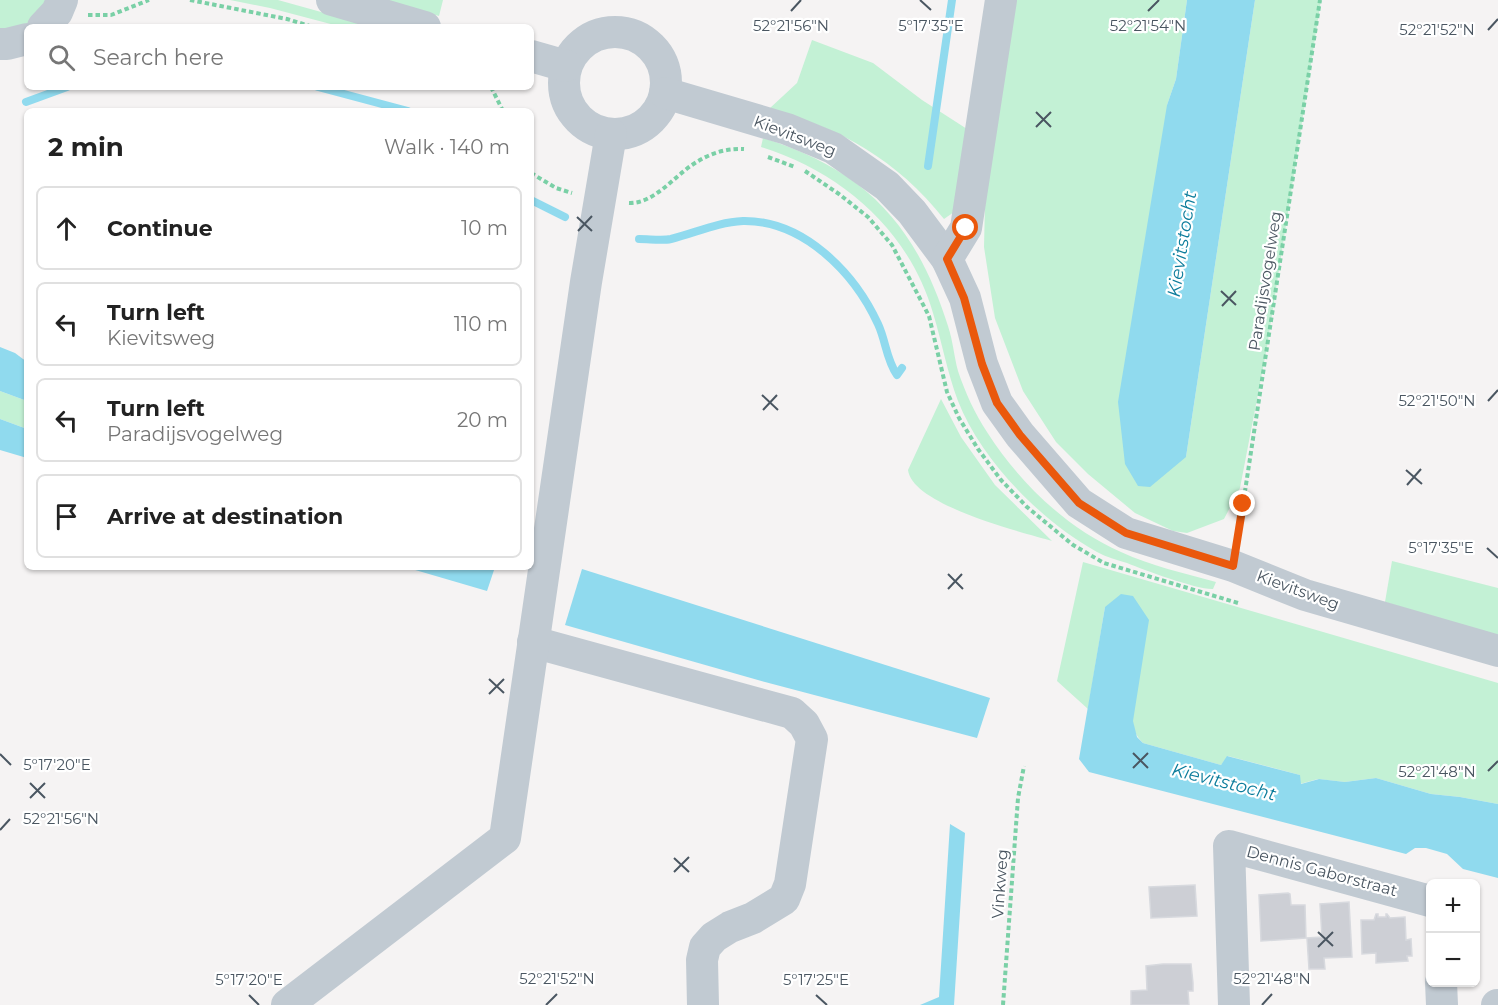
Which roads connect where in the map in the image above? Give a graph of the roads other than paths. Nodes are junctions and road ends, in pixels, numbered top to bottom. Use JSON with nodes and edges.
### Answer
{"nodes":[{"id":1,"x":332,"y":0,"type":"edge"},
{"id":2,"x":1001,"y":0,"type":"edge"},
{"id":3,"x":415,"y":24,"type":"edge"},
{"id":4,"x":24,"y":40,"type":"edge"},
{"id":5,"x":0,"y":44,"type":"edge"},
{"id":6,"x":534,"y":57,"type":"edge"},
{"id":7,"x":566,"y":66,"type":"junction"},
{"id":8,"x":665,"y":93,"type":"junction"},
{"id":9,"x":611,"y":134,"type":"junction"},
{"id":10,"x":947,"y":259,"type":"junction"},
{"id":11,"x":533,"y":642,"type":"junction"},
{"id":12,"x":1498,"y":651,"type":"edge"},
{"id":13,"x":1426,"y":900,"type":"edge"},
{"id":14,"x":1441,"y":987,"type":"edge"},
{"id":15,"x":286,"y":1005,"type":"edge"},
{"id":16,"x":703,"y":1005,"type":"edge"},
{"id":17,"x":1234,"y":1005,"type":"edge"},
{"id":18,"x":1442,"y":1005,"type":"edge"}],
"edges":[{"from":1,"to":3,"type":"street"},
{"from":2,"to":10,"type":"street"},
{"from":4,"to":5,"type":"street"},
{"from":6,"to":7,"type":"street"},
{"from":7,"to":8,"type":"street"},
{"from":7,"to":9,"type":"street"},
{"from":8,"to":9,"type":"street"},
{"from":8,"to":10,"type":"street","name":"Kievitsweg"},
{"from":9,"to":11,"type":"street"},
{"from":10,"to":12,"type":"street","name":"Kievitsweg"},
{"from":11,"to":15,"type":"street"},
{"from":11,"to":16,"type":"street"},
{"from":13,"to":17,"type":"street","name":"Dennis Gaborstraat"},
{"from":14,"to":18,"type":"street"}]}
